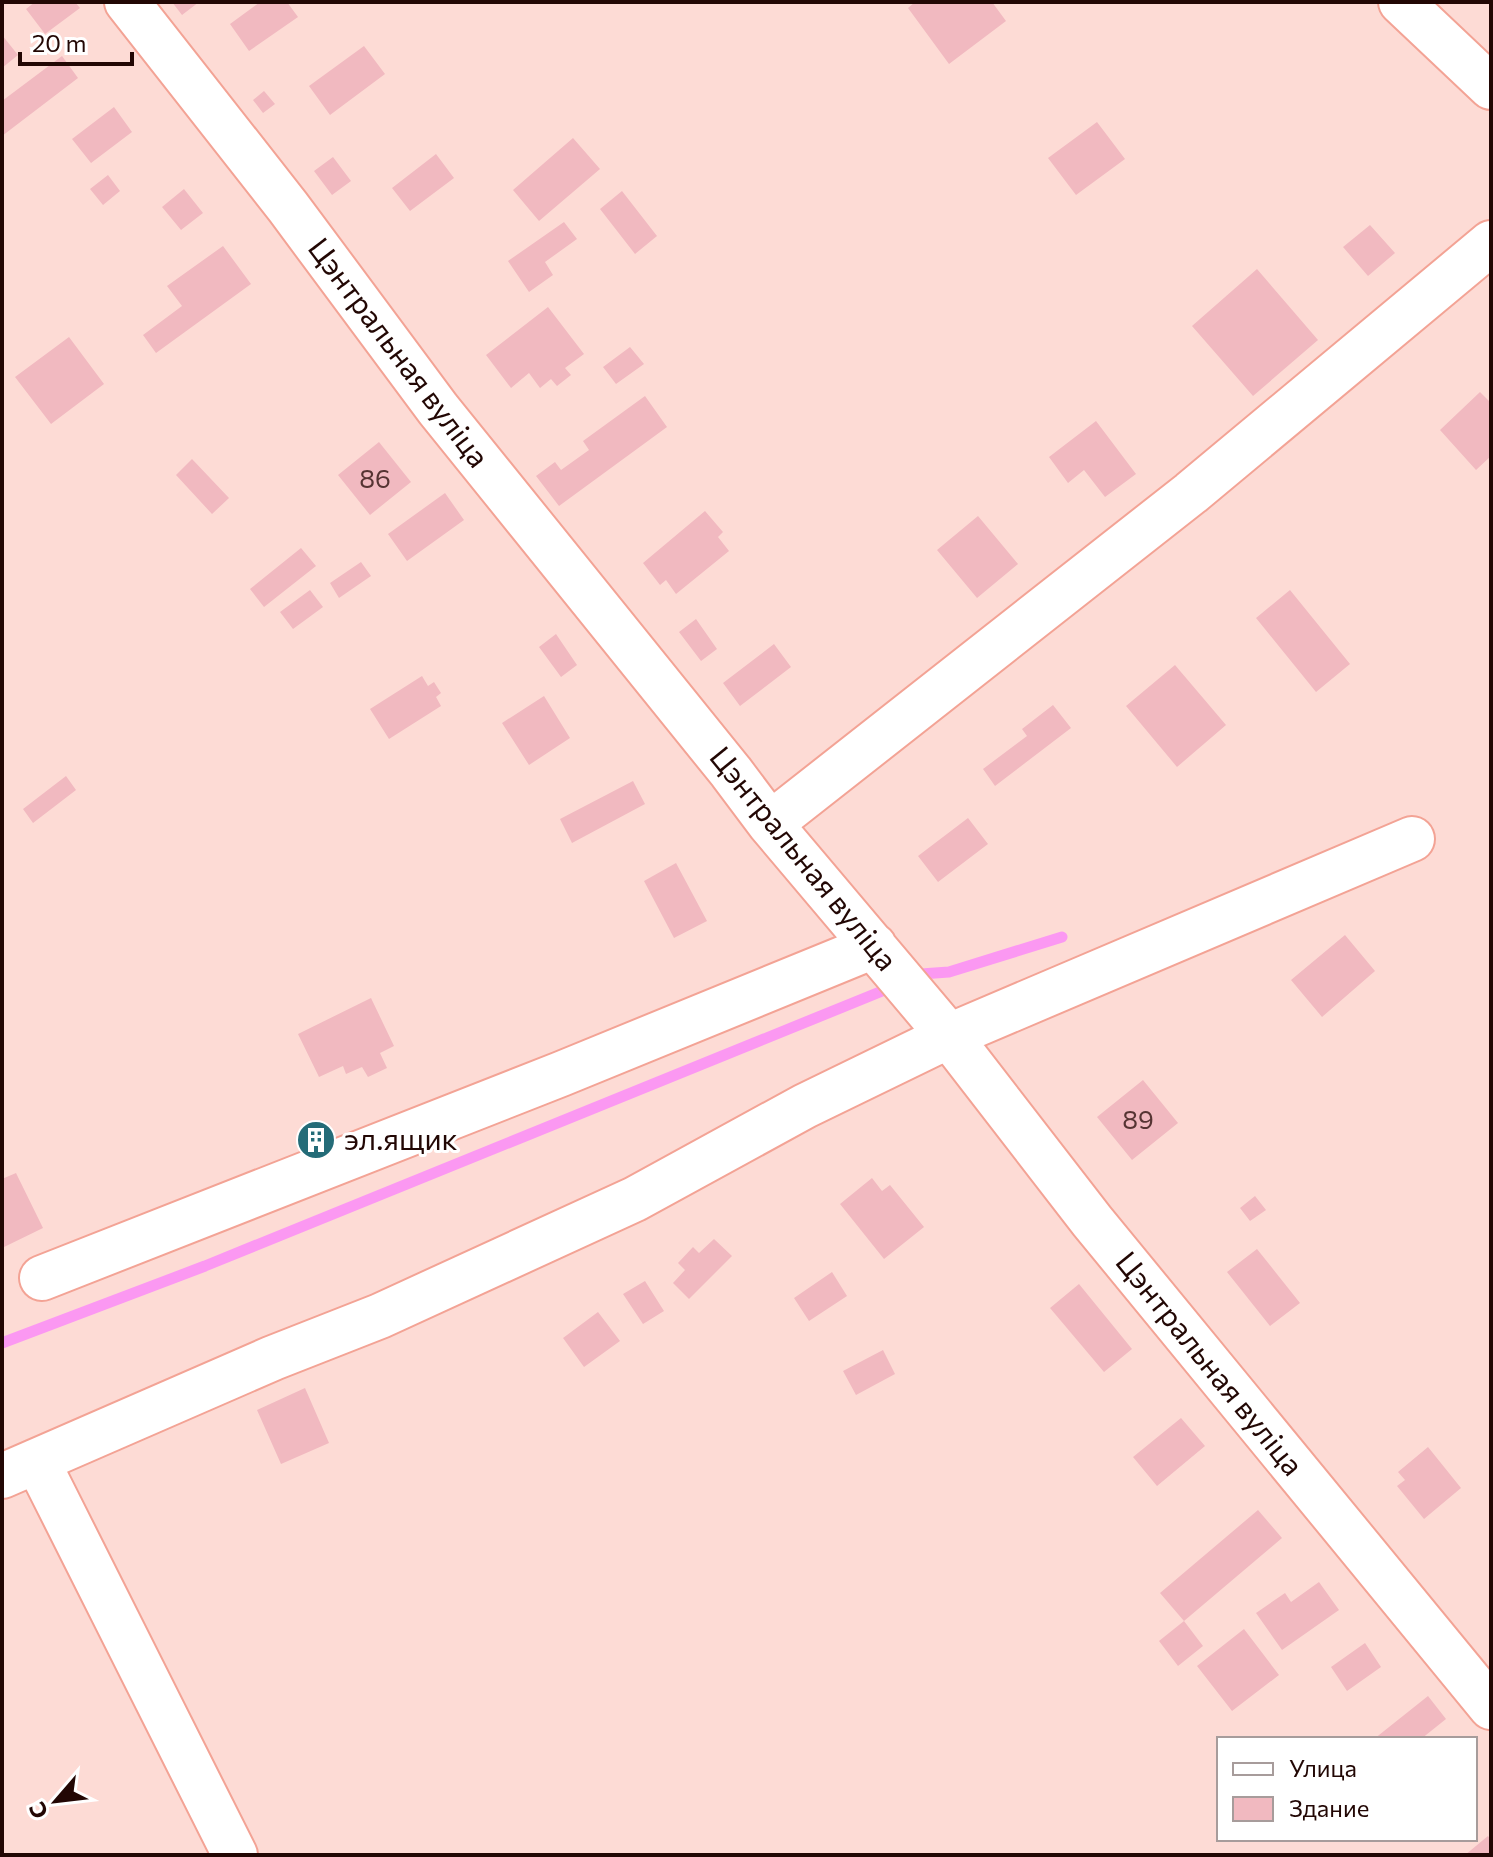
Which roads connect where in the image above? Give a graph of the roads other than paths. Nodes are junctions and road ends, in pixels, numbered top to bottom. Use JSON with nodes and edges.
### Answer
{"nodes":[{"id":1,"x":127,"y":2,"type":"edge"},
{"id":2,"x":1401,"y":2,"type":"edge"},
{"id":3,"x":1491,"y":87,"type":"edge"},
{"id":4,"x":1491,"y":243,"type":"edge"},
{"id":5,"x":770,"y":824,"type":"junction"},
{"id":6,"x":1412,"y":839,"type":"dead end"},
{"id":7,"x":874,"y":946,"type":"junction"},
{"id":8,"x":949,"y":1036,"type":"junction"},
{"id":9,"x":42,"y":1278,"type":"dead end"},
{"id":10,"x":19,"y":1468,"type":"edge"},
{"id":11,"x":1491,"y":1707,"type":"edge"},
{"id":12,"x":235,"y":1855,"type":"edge"}],
"edges":[{"from":1,"to":5,"type":"street","name":"Цэнтральная вуліца"},
{"from":2,"to":3,"type":"street"},
{"from":4,"to":5,"type":"street"},
{"from":5,"to":7,"type":"street","name":"Цэнтральная вуліца"},
{"from":6,"to":8,"type":"street"},
{"from":7,"to":8,"type":"street","name":"Цэнтральная вуліца"},
{"from":7,"to":9,"type":"street"},
{"from":8,"to":10,"type":"street"},
{"from":8,"to":11,"type":"street","name":"Цэнтральная вуліца"},
{"from":10,"to":12,"type":"street"}]}
